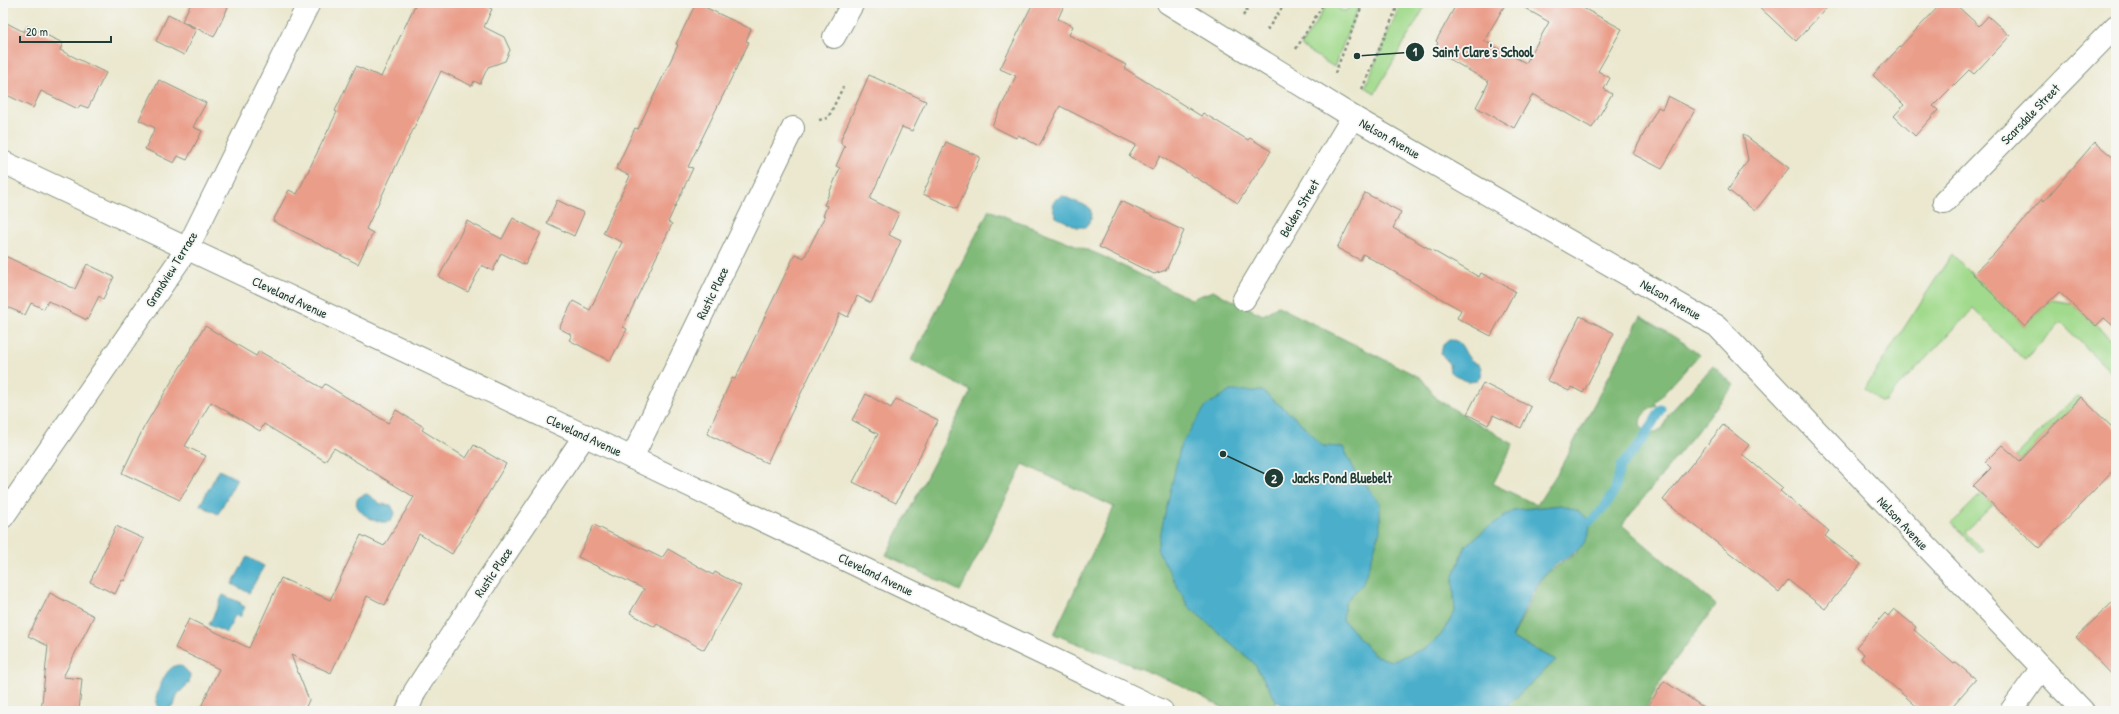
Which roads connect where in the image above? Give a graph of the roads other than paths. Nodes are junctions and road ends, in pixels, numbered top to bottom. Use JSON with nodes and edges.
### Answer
{"nodes":[{"id":1,"x":309,"y":3,"type":"edge"},
{"id":2,"x":853,"y":3,"type":"edge"},
{"id":3,"x":1168,"y":3,"type":"edge"},
{"id":4,"x":2116,"y":26,"type":"edge"},
{"id":5,"x":834,"y":37,"type":"dead end"},
{"id":6,"x":1353,"y":117,"type":"junction"},
{"id":7,"x":793,"y":128,"type":"dead end"},
{"id":8,"x":3,"y":162,"type":"edge"},
{"id":9,"x":1944,"y":202,"type":"dead end"},
{"id":10,"x":187,"y":248,"type":"junction"},
{"id":11,"x":1244,"y":299,"type":"dead end"},
{"id":12,"x":585,"y":436,"type":"junction"},
{"id":13,"x":632,"y":458,"type":"junction"},
{"id":14,"x":3,"y":517,"type":"edge"},
{"id":15,"x":2041,"y":669,"type":"junction"},
{"id":16,"x":407,"y":711,"type":"edge"},
{"id":17,"x":1162,"y":711,"type":"edge"},
{"id":18,"x":2011,"y":711,"type":"edge"},
{"id":19,"x":2083,"y":711,"type":"edge"}],
"edges":[{"from":1,"to":10,"type":"street","name":"Grandview Terrace"},
{"from":2,"to":5,"type":"street"},
{"from":3,"to":6,"type":"street","name":"Nelson Avenue"},
{"from":4,"to":9,"type":"street","name":"Scarsdale Street"},
{"from":6,"to":11,"type":"street","name":"Belden Street"},
{"from":6,"to":15,"type":"street","name":"Nelson Avenue"},
{"from":7,"to":13,"type":"street","name":"Rustic Place"},
{"from":8,"to":10,"type":"street","name":"Cleveland Avenue"},
{"from":10,"to":12,"type":"street","name":"Cleveland Avenue"},
{"from":10,"to":14,"type":"street","name":"Grandview Terrace"},
{"from":12,"to":13,"type":"street","name":"Cleveland Avenue"},
{"from":12,"to":16,"type":"street","name":"Rustic Place"},
{"from":13,"to":17,"type":"street","name":"Cleveland Avenue"},
{"from":15,"to":18,"type":"street"},
{"from":15,"to":19,"type":"street","name":"Nelson Avenue"}]}
